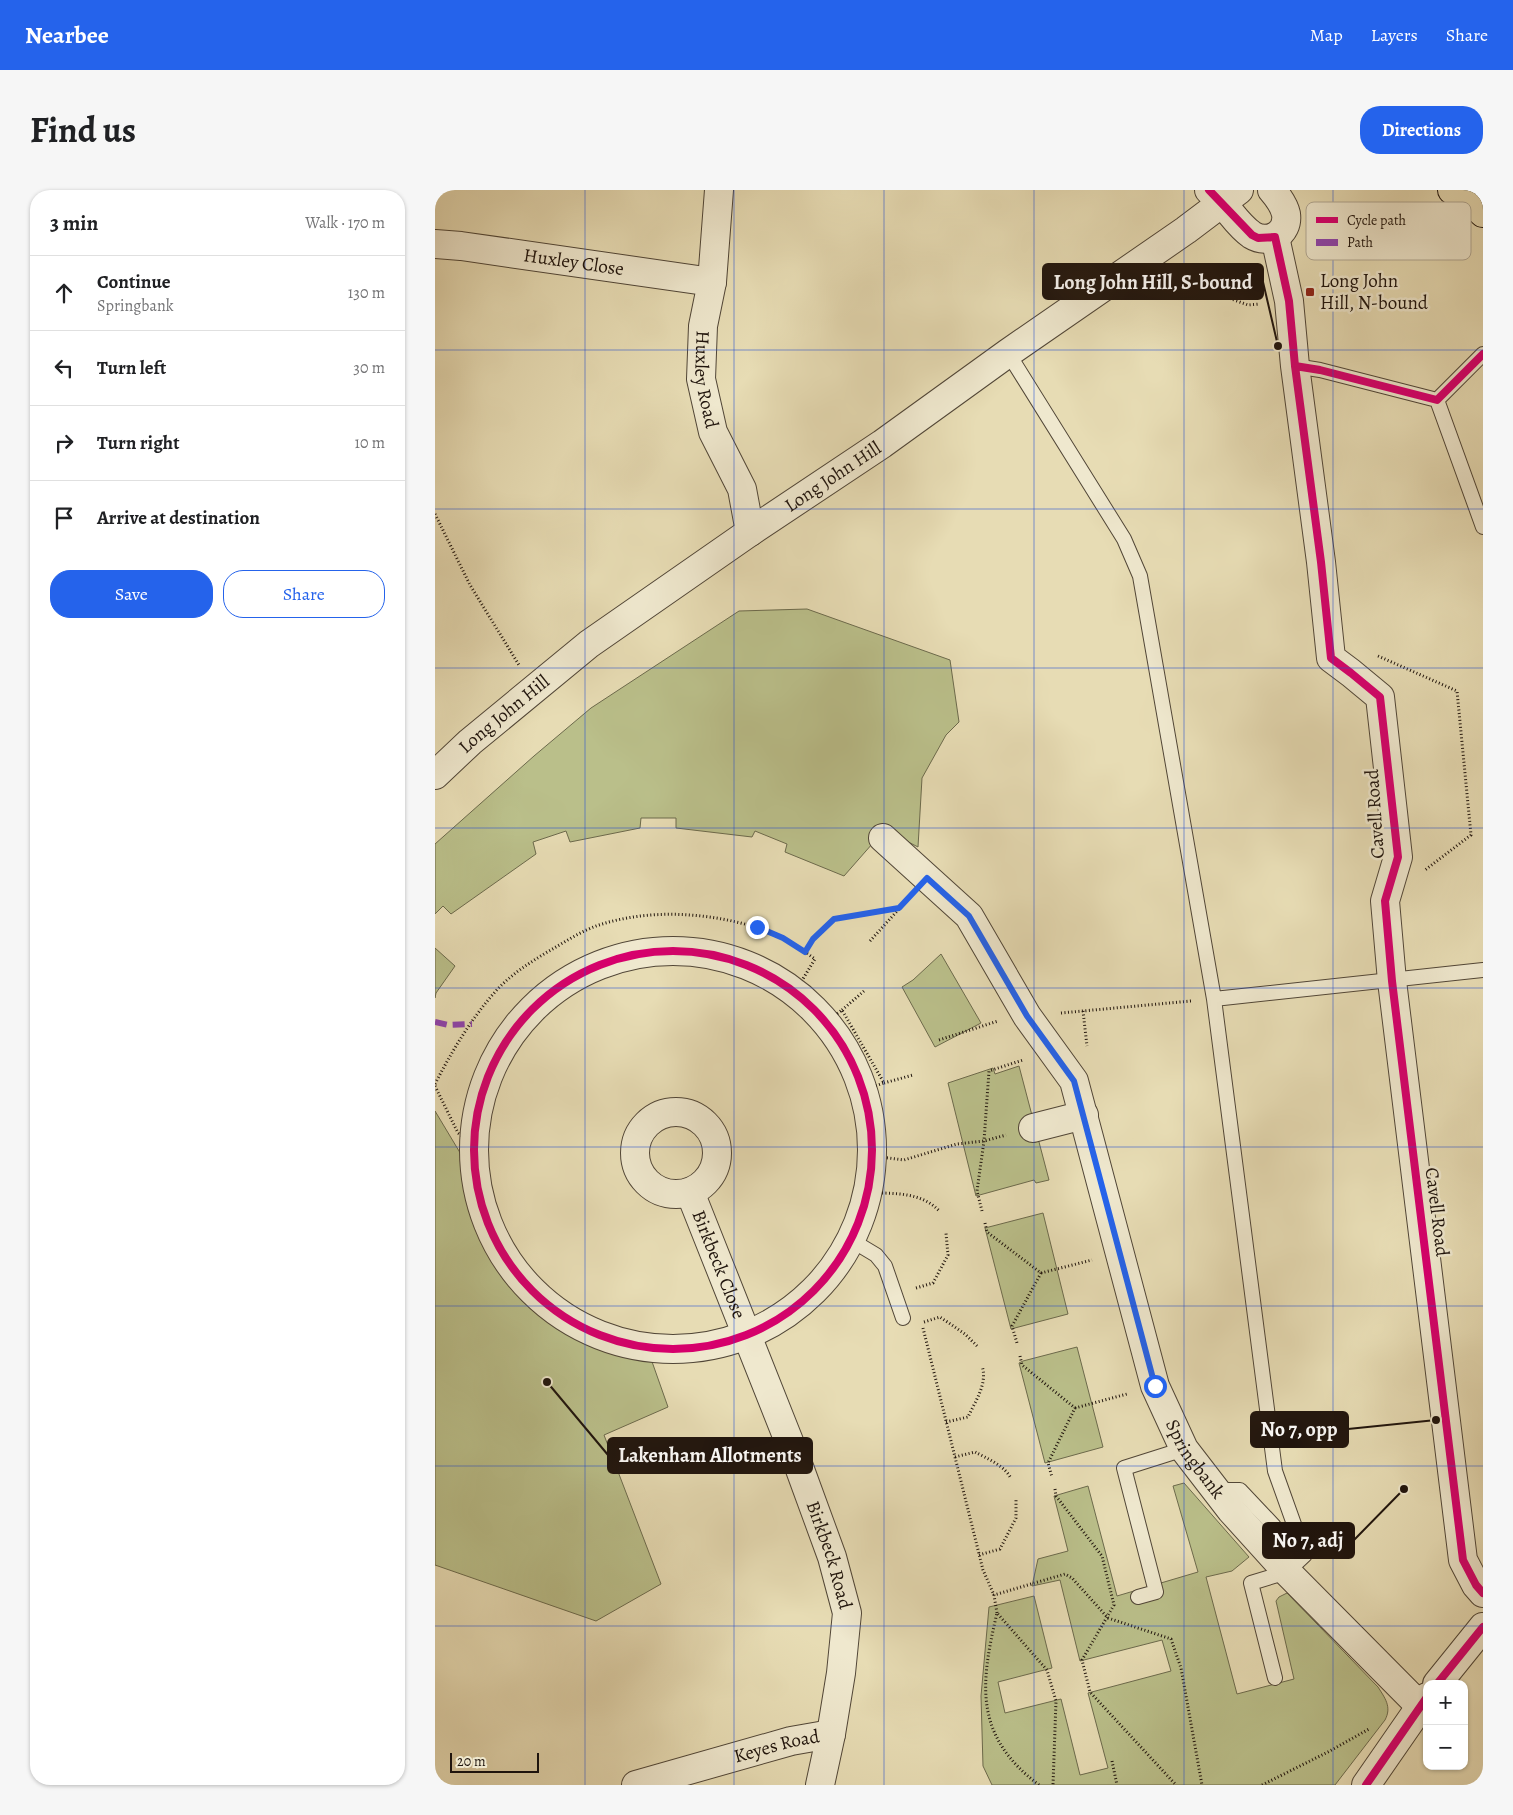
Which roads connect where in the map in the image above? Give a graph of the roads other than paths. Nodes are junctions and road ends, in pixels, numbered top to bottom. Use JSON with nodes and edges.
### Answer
{"nodes":[{"id":1,"x":719,"y":190,"type":"edge"},
{"id":2,"x":1272,"y":190,"type":"edge"},
{"id":3,"x":1459,"y":190,"type":"edge"},
{"id":4,"x":1223,"y":194,"type":"edge"},
{"id":5,"x":1483,"y":213,"type":"edge"},
{"id":6,"x":1275,"y":237,"type":"junction"},
{"id":7,"x":435,"y":244,"type":"edge"},
{"id":8,"x":712,"y":282,"type":"junction"},
{"id":9,"x":1008,"y":353,"type":"junction"},
{"id":10,"x":1483,"y":354,"type":"edge"},
{"id":11,"x":1295,"y":366,"type":"junction"},
{"id":12,"x":1437,"y":400,"type":"junction"},
{"id":13,"x":1483,"y":527,"type":"edge"},
{"id":14,"x":749,"y":532,"type":"junction"},
{"id":15,"x":435,"y":775,"type":"edge"},
{"id":16,"x":883,"y":838,"type":"dead end"},
{"id":17,"x":1483,"y":970,"type":"edge"},
{"id":18,"x":1392,"y":981,"type":"junction"},
{"id":19,"x":1214,"y":999,"type":"junction"},
{"id":20,"x":1084,"y":1115,"type":"junction"},
{"id":21,"x":1022,"y":1131,"type":"road end"},
{"id":22,"x":690,"y":1192,"type":"dead end"},
{"id":23,"x":851,"y":1240,"type":"junction"},
{"id":24,"x":903,"y":1318,"type":"dead end"},
{"id":25,"x":748,"y":1336,"type":"junction"},
{"id":26,"x":1183,"y":1449,"type":"junction"},
{"id":27,"x":1287,"y":1572,"type":"junction"},
{"id":28,"x":1483,"y":1593,"type":"edge"},
{"id":29,"x":1138,"y":1597,"type":"dead end"},
{"id":30,"x":1483,"y":1627,"type":"edge"},
{"id":31,"x":1275,"y":1678,"type":"dead end"},
{"id":32,"x":1440,"y":1680,"type":"edge"},
{"id":33,"x":1423,"y":1702,"type":"edge"},
{"id":34,"x":831,"y":1734,"type":"junction"},
{"id":35,"x":636,"y":1785,"type":"edge"},
{"id":36,"x":820,"y":1785,"type":"edge"},
{"id":37,"x":1366,"y":1785,"type":"edge"}],
"edges":[{"from":1,"to":8,"type":"street","name":"Huxley Road"},
{"from":2,"to":6,"type":"street"},
{"from":3,"to":5,"type":"highway"},
{"from":4,"to":6,"type":"street"},
{"from":4,"to":9,"type":"street","name":"Long John Hill"},
{"from":6,"to":11,"type":"street"},
{"from":7,"to":8,"type":"street","name":"Huxley Close"},
{"from":8,"to":14,"type":"street","name":"Huxley Road"},
{"from":9,"to":14,"type":"street","name":"Long John Hill"},
{"from":9,"to":19,"type":"lane"},
{"from":10,"to":12,"type":"lane"},
{"from":11,"to":12,"type":"lane"},
{"from":11,"to":18,"type":"street","name":"Cavell Road"},
{"from":12,"to":13,"type":"lane"},
{"from":14,"to":15,"type":"street","name":"Long John Hill"},
{"from":16,"to":20,"type":"street","name":"Springbank"},
{"from":17,"to":18,"type":"lane"},
{"from":18,"to":19,"type":"lane"},
{"from":18,"to":28,"type":"street","name":"Cavell Road"},
{"from":19,"to":27,"type":"lane"},
{"from":20,"to":21,"type":"street"},
{"from":20,"to":26,"type":"street","name":"Springbank"},
{"from":22,"to":25,"type":"street","name":"Birkbeck Close"},
{"from":23,"to":24,"type":"lane"},
{"from":23,"to":25,"type":"street"},
{"from":23,"to":25,"type":"street"},
{"from":25,"to":34,"type":"street","name":"Birkbeck Road"},
{"from":26,"to":27,"type":"street","name":"Springbank"},
{"from":26,"to":29,"type":"lane"},
{"from":27,"to":31,"type":"lane"},
{"from":27,"to":33,"type":"street","name":"Springbank"},
{"from":30,"to":32,"type":"street"},
{"from":33,"to":37,"type":"street"},
{"from":34,"to":35,"type":"street","name":"Keyes Road"},
{"from":34,"to":36,"type":"street","name":"Birkbeck Road"}]}
